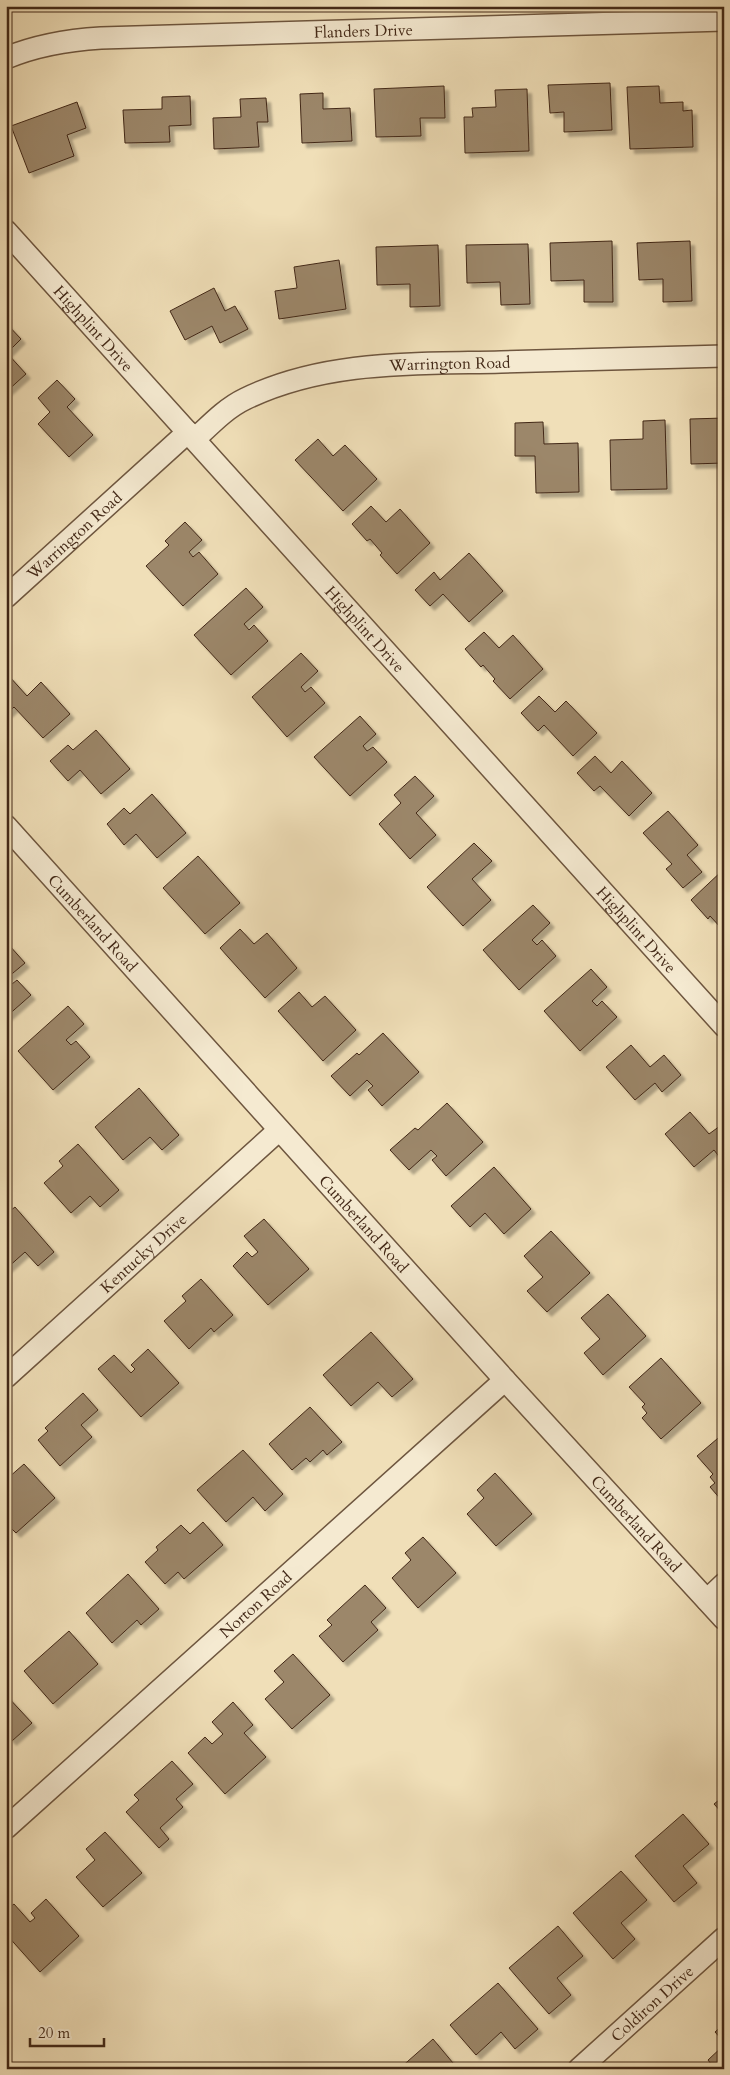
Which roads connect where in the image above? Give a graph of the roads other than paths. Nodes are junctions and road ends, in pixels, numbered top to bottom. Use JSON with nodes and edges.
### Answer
{"nodes":[{"id":1,"x":724,"y":20,"type":"edge"},
{"id":2,"x":6,"y":58,"type":"edge"},
{"id":3,"x":6,"y":231,"type":"edge"},
{"id":4,"x":724,"y":356,"type":"edge"},
{"id":5,"x":191,"y":436,"type":"junction"},
{"id":6,"x":6,"y":597,"type":"edge"},
{"id":7,"x":6,"y":826,"type":"edge"},
{"id":8,"x":724,"y":1026,"type":"edge"},
{"id":9,"x":279,"y":1130,"type":"junction"},
{"id":10,"x":6,"y":1377,"type":"edge"},
{"id":11,"x":505,"y":1380,"type":"junction"},
{"id":12,"x":724,"y":1584,"type":"edge"},
{"id":13,"x":707,"y":1600,"type":"junction"},
{"id":14,"x":724,"y":1619,"type":"edge"},
{"id":15,"x":6,"y":1828,"type":"edge"},
{"id":16,"x":724,"y":1938,"type":"edge"},
{"id":17,"x":579,"y":2069,"type":"edge"}],
"edges":[{"from":1,"to":2,"type":"street","name":"Flanders Drive"},
{"from":3,"to":5,"type":"street","name":"Highplint Drive"},
{"from":4,"to":5,"type":"street","name":"Warrington Road"},
{"from":5,"to":6,"type":"street","name":"Warrington Road"},
{"from":5,"to":8,"type":"street","name":"Highplint Drive"},
{"from":7,"to":9,"type":"street","name":"Cumberland Road"},
{"from":9,"to":10,"type":"street","name":"Kentucky Drive"},
{"from":9,"to":11,"type":"street","name":"Cumberland Road"},
{"from":11,"to":13,"type":"street","name":"Cumberland Road"},
{"from":11,"to":15,"type":"street","name":"Norton Road"},
{"from":12,"to":13,"type":"street"},
{"from":13,"to":14,"type":"street","name":"Cumberland Road"},
{"from":16,"to":17,"type":"street","name":"Coldiron Drive"}]}
